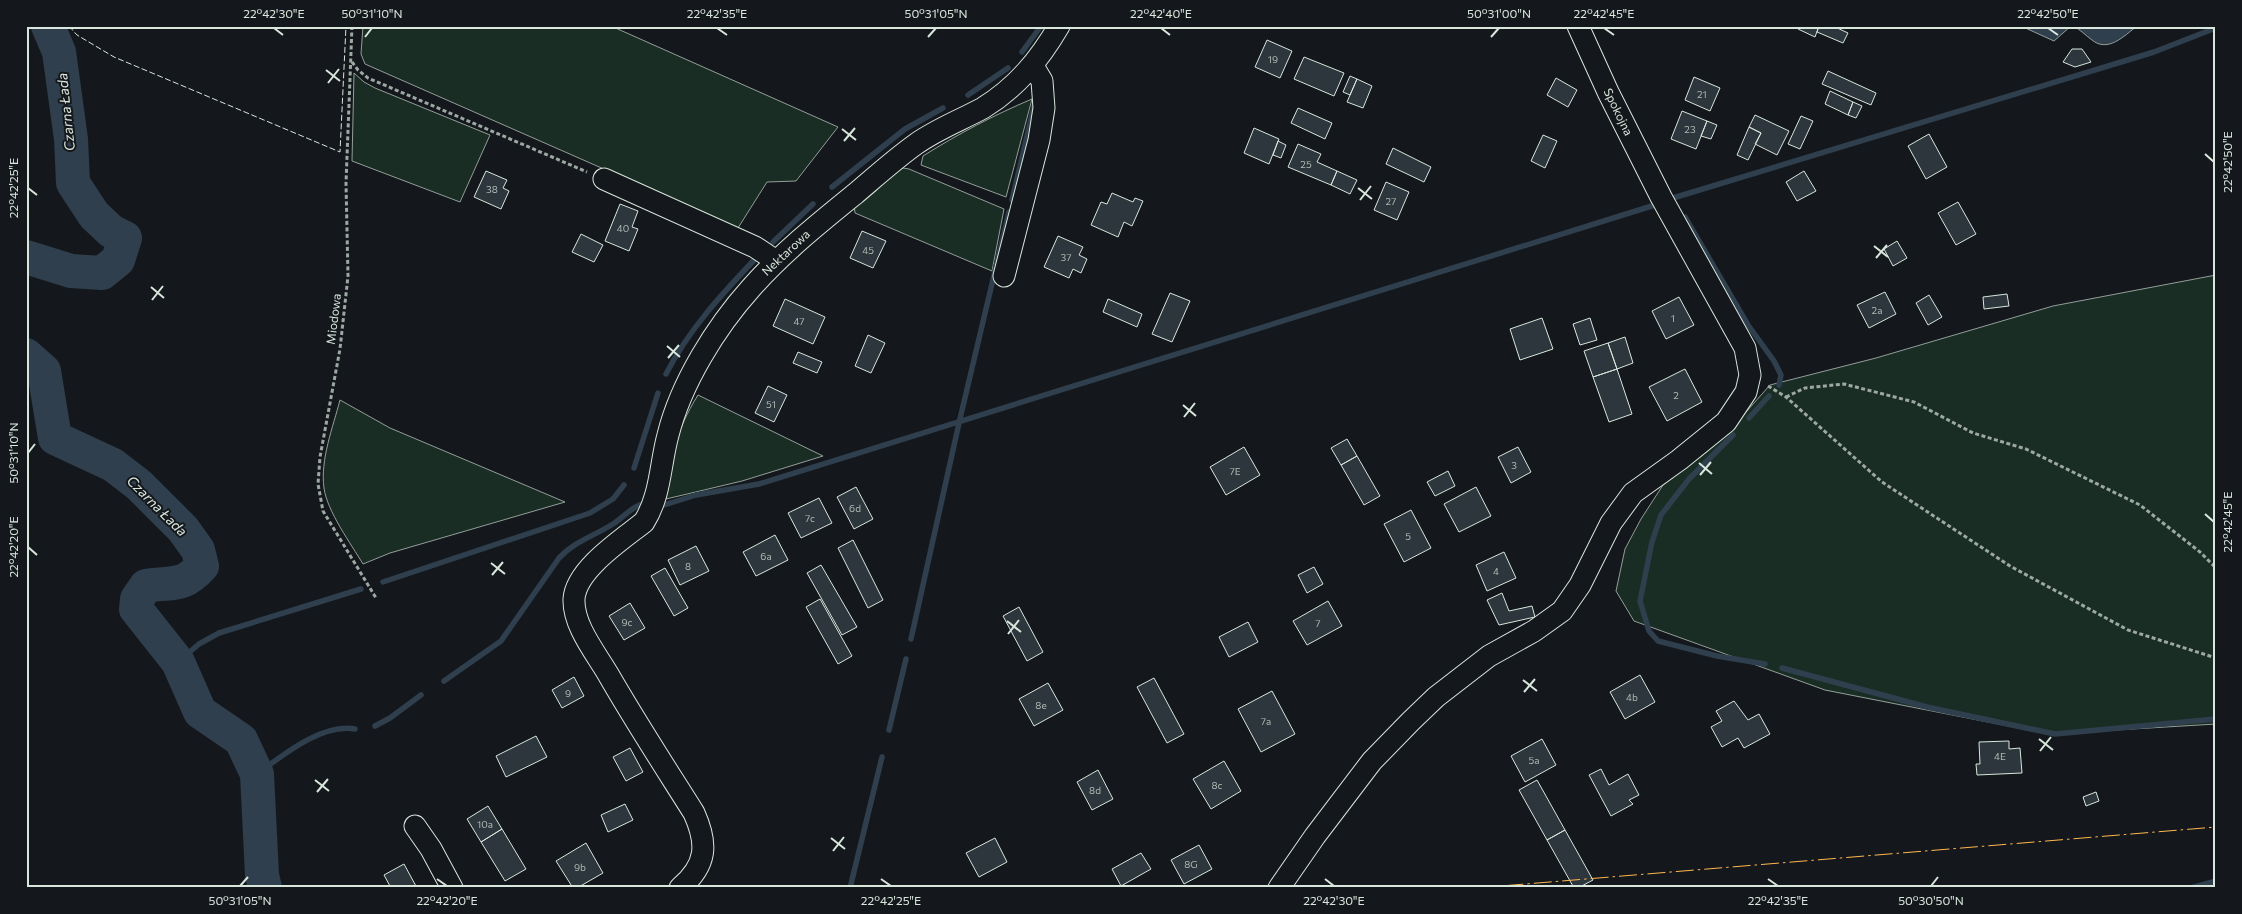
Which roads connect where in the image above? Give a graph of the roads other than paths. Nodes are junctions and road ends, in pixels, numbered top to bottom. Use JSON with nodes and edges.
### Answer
{"nodes":[{"id":1,"x":1059,"y":26,"type":"edge"},
{"id":2,"x":1578,"y":26,"type":"edge"},
{"id":3,"x":1033,"y":66,"type":"junction"},
{"id":4,"x":604,"y":179,"type":"road end"},
{"id":5,"x":776,"y":261,"type":"junction"},
{"id":6,"x":1004,"y":276,"type":"dead end"},
{"id":7,"x":415,"y":826,"type":"dead end"},
{"id":8,"x":452,"y":888,"type":"edge"},
{"id":9,"x":680,"y":888,"type":"edge"},
{"id":10,"x":1279,"y":888,"type":"edge"}],
"edges":[{"from":1,"to":3,"type":"street","name":"Nektarowa"},
{"from":2,"to":10,"type":"street","name":"Spokojna"},
{"from":3,"to":5,"type":"street","name":"Nektarowa"},
{"from":3,"to":6,"type":"street"},
{"from":4,"to":5,"type":"street"},
{"from":5,"to":9,"type":"street","name":"Nektarowa"},
{"from":7,"to":8,"type":"street"}]}
